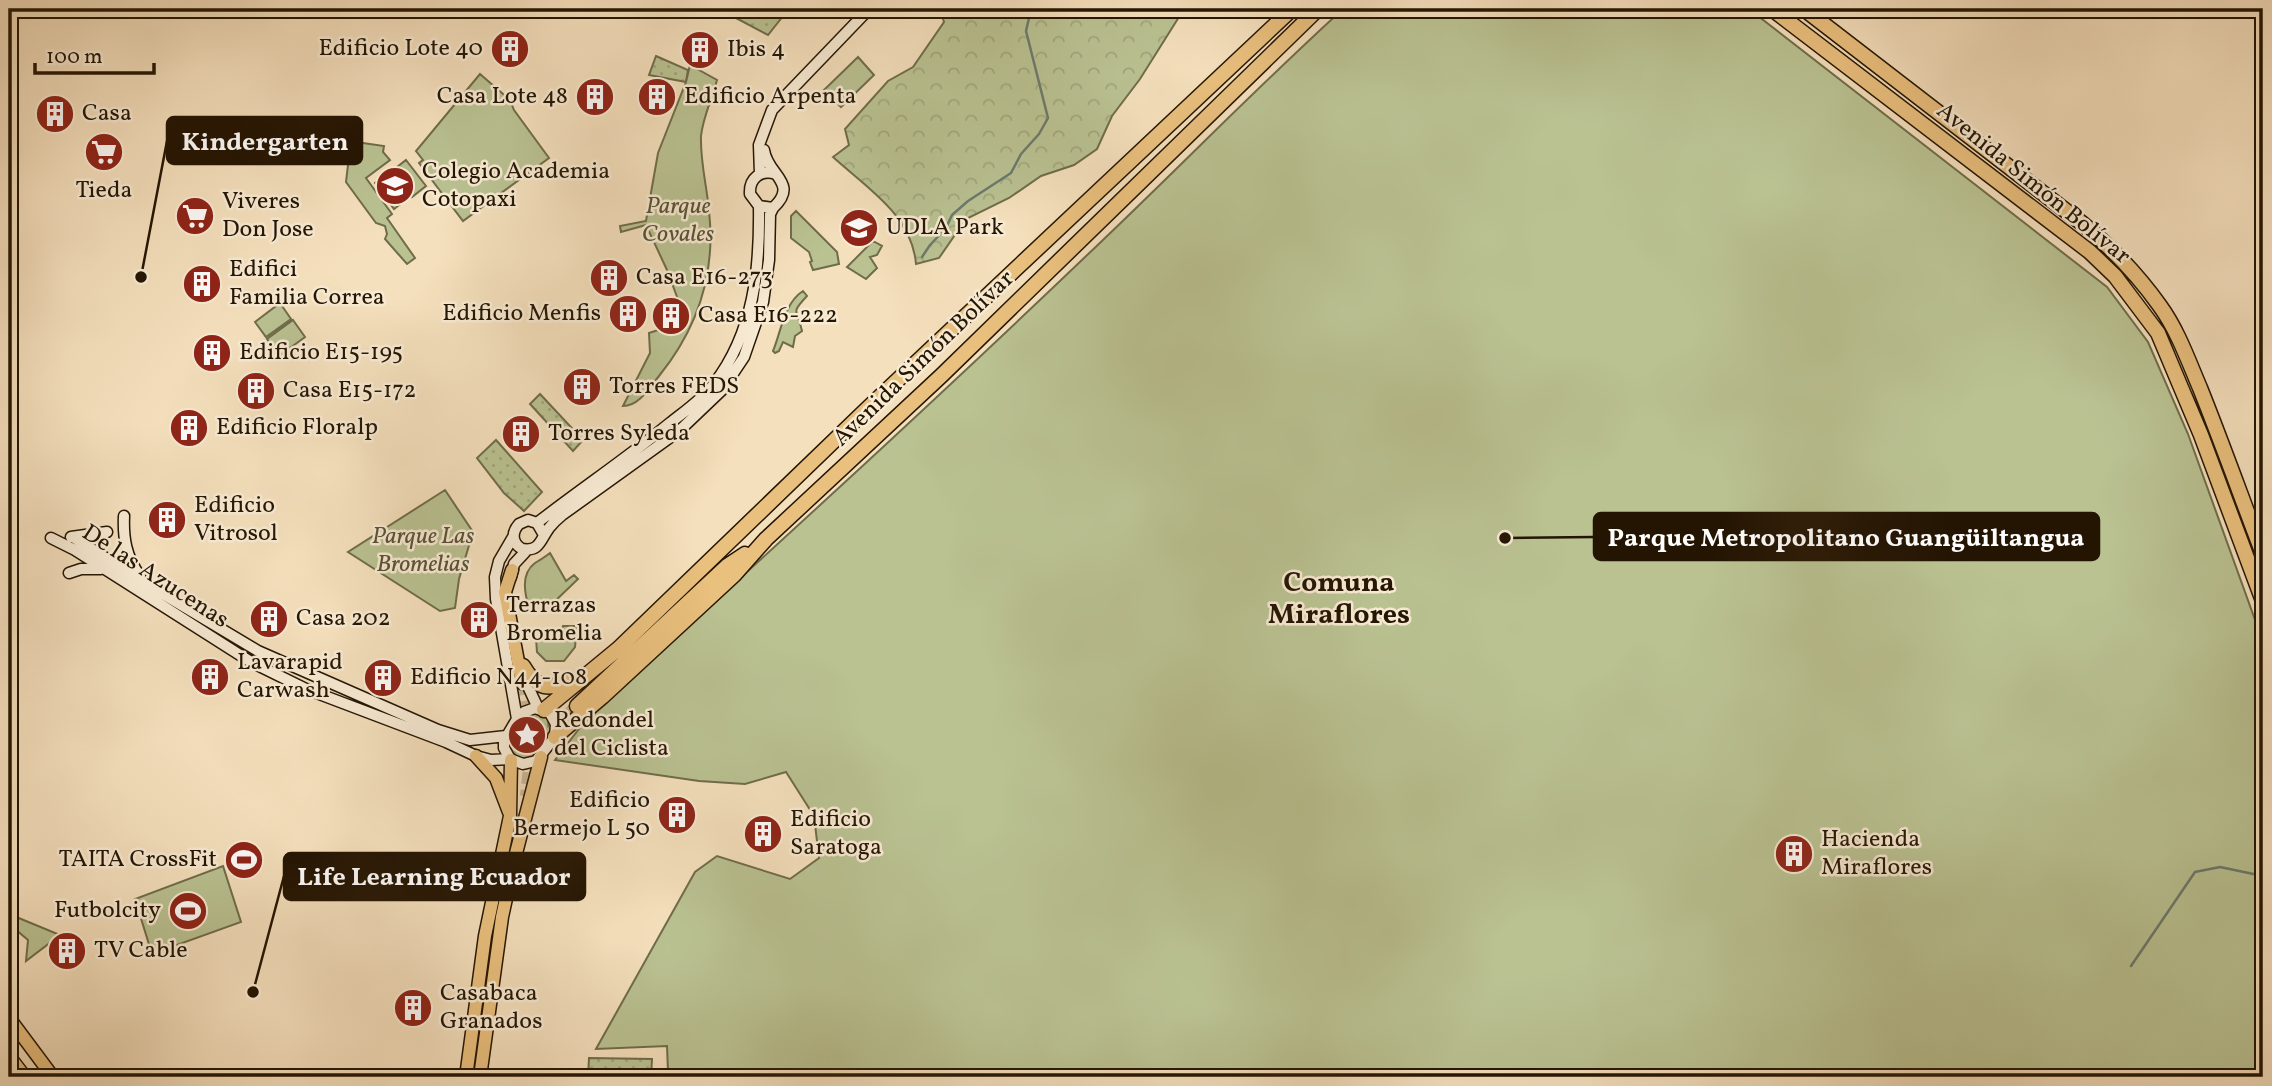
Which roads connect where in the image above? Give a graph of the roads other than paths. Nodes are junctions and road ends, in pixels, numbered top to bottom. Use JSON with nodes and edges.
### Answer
{"nodes":[{"id":1,"x":869,"y":9,"type":"edge"},
{"id":2,"x":1292,"y":9,"type":"edge"},
{"id":3,"x":1318,"y":9,"type":"edge"},
{"id":4,"x":1772,"y":9,"type":"edge"},
{"id":5,"x":1804,"y":9,"type":"edge"},
{"id":6,"x":1910,"y":89,"type":"junction"},
{"id":7,"x":1898,"y":106,"type":"junction"},
{"id":8,"x":765,"y":122,"type":"junction"},
{"id":9,"x":760,"y":174,"type":"junction"},
{"id":10,"x":776,"y":174,"type":"junction"},
{"id":11,"x":759,"y":206,"type":"junction"},
{"id":12,"x":773,"y":208,"type":"junction"},
{"id":13,"x":124,"y":516,"type":"dead end"},
{"id":14,"x":537,"y":523,"type":"junction"},
{"id":15,"x":107,"y":532,"type":"dead end"},
{"id":16,"x":544,"y":535,"type":"junction"},
{"id":17,"x":73,"y":537,"type":"junction"},
{"id":18,"x":513,"y":537,"type":"junction"},
{"id":19,"x":766,"y":539,"type":"junction"},
{"id":20,"x":527,"y":551,"type":"junction"},
{"id":21,"x":2263,"y":554,"type":"edge"},
{"id":22,"x":102,"y":569,"type":"junction"},
{"id":23,"x":512,"y":570,"type":"junction"},
{"id":24,"x":69,"y":573,"type":"dead end"},
{"id":25,"x":146,"y":584,"type":"junction"},
{"id":26,"x":2263,"y":601,"type":"edge"},
{"id":27,"x":523,"y":666,"type":"junction"},
{"id":28,"x":588,"y":675,"type":"junction"},
{"id":29,"x":522,"y":683,"type":"tunnel mouth"},
{"id":30,"x":577,"y":706,"type":"tunnel mouth"},
{"id":31,"x":541,"y":709,"type":"junction"},
{"id":32,"x":517,"y":719,"type":"junction"},
{"id":33,"x":506,"y":736,"type":"junction"},
{"id":34,"x":555,"y":737,"type":"junction"},
{"id":35,"x":476,"y":756,"type":"junction"},
{"id":36,"x":541,"y":757,"type":"junction"},
{"id":37,"x":510,"y":760,"type":"junction"},
{"id":38,"x":517,"y":814,"type":"junction"},
{"id":39,"x":515,"y":857,"type":"junction"},
{"id":40,"x":9,"y":1018,"type":"edge"},
{"id":41,"x":9,"y":1056,"type":"edge"},
{"id":42,"x":25,"y":1077,"type":"edge"},
{"id":43,"x":53,"y":1077,"type":"edge"},
{"id":44,"x":466,"y":1077,"type":"edge"},
{"id":45,"x":480,"y":1077,"type":"edge"}],
"edges":[{"from":1,"to":8,"type":"street"},
{"from":2,"to":28,"type":"highway","name":"Avenida Simón Bolívar"},
{"from":3,"to":19,"type":"highway","name":"Avenida Simón Bolívar"},
{"from":4,"to":7,"type":"highway","name":"Avenida Simón Bolívar"},
{"from":5,"to":6,"type":"highway","name":"Avenida Simón Bolívar"},
{"from":6,"to":7,"type":"highway"},
{"from":6,"to":21,"type":"highway","name":"Avenida Simón Bolívar"},
{"from":7,"to":26,"type":"highway","name":"Avenida Simón Bolívar"},
{"from":8,"to":9,"type":"street"},
{"from":8,"to":10,"type":"street"},
{"from":9,"to":10,"type":"street"},
{"from":9,"to":11,"type":"street"},
{"from":10,"to":12,"type":"street"},
{"from":11,"to":12,"type":"street"},
{"from":11,"to":14,"type":"street"},
{"from":12,"to":16,"type":"street"},
{"from":13,"to":25,"type":"street"},
{"from":14,"to":16,"type":"street"},
{"from":14,"to":18,"type":"street"},
{"from":15,"to":17,"type":"street"},
{"from":16,"to":20,"type":"street"},
{"from":17,"to":22,"type":"street","name":"De las Azucenas"},
{"from":17,"to":25,"type":"street","name":"De las Azucenas"},
{"from":18,"to":20,"type":"street"},
{"from":18,"to":32,"type":"street"},
{"from":19,"to":30,"type":"highway"},
{"from":19,"to":34,"type":"highway","name":"Avenida Simón Bolívar"},
{"from":20,"to":23,"type":"street"},
{"from":22,"to":24,"type":"street"},
{"from":22,"to":35,"type":"street","name":"De las Azucenas"},
{"from":23,"to":27,"type":"street"},
{"from":23,"to":29,"type":"main road"},
{"from":25,"to":33,"type":"street","name":"De las Azucenas"},
{"from":27,"to":28,"type":"highway"},
{"from":27,"to":31,"type":"street"},
{"from":28,"to":31,"type":"highway","name":"Avenida Simón Bolívar"},
{"from":31,"to":32,"type":"street"},
{"from":31,"to":34,"type":"street"},
{"from":32,"to":33,"type":"street"},
{"from":33,"to":37,"type":"street"},
{"from":34,"to":36,"type":"street"},
{"from":35,"to":37,"type":"street","name":"De las Azucenas"},
{"from":35,"to":38,"type":"main road"},
{"from":36,"to":37,"type":"street"},
{"from":36,"to":39,"type":"main road"},
{"from":37,"to":38,"type":"main road"},
{"from":38,"to":39,"type":"main road"},
{"from":38,"to":44,"type":"main road"},
{"from":39,"to":45,"type":"main road"},
{"from":40,"to":43,"type":"main road"},
{"from":41,"to":42,"type":"main road"}]}
